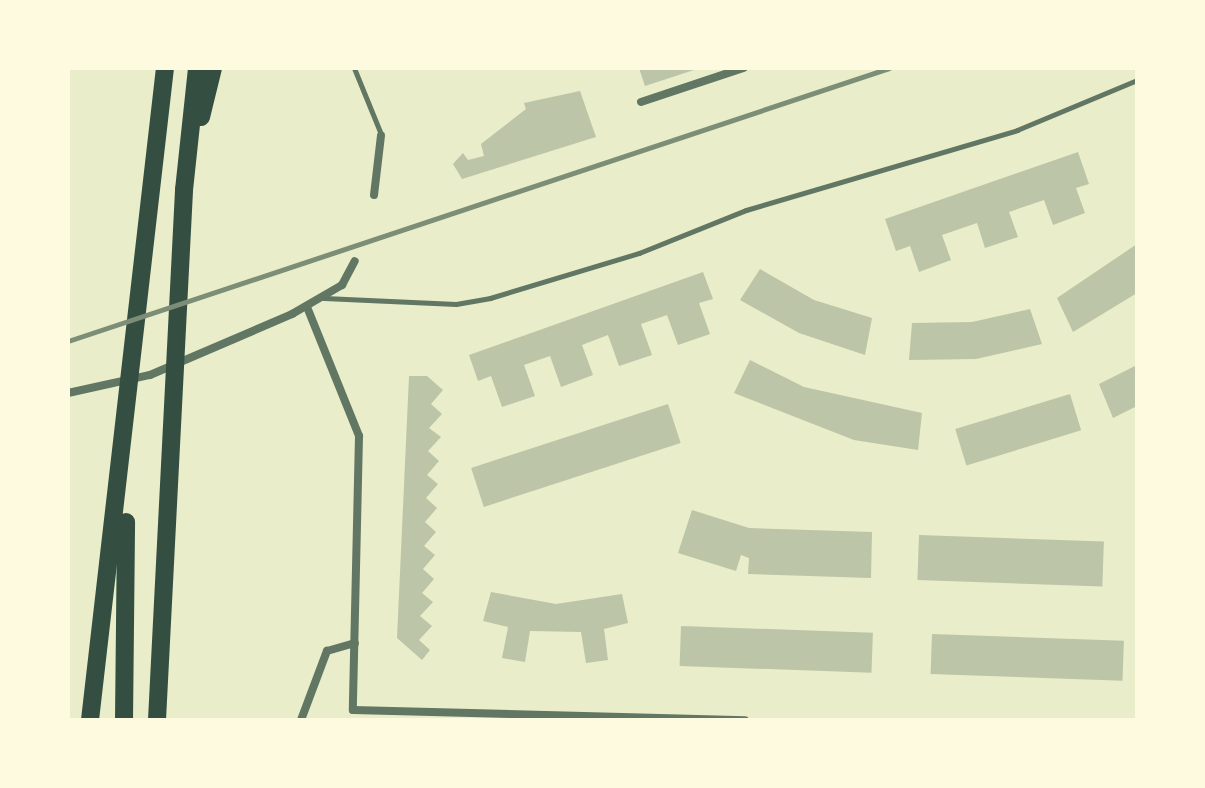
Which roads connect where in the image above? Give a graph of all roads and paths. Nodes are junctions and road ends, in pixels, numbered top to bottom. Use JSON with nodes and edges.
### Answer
{"nodes":[{"id":1,"x":165,"y":68,"type":"edge"},
{"id":2,"x":197,"y":68,"type":"edge"},
{"id":3,"x":213,"y":68,"type":"edge"},
{"id":4,"x":354,"y":68,"type":"edge"},
{"id":5,"x":743,"y":68,"type":"edge"},
{"id":6,"x":1137,"y":80,"type":"edge"},
{"id":7,"x":641,"y":102,"type":"dead end"},
{"id":8,"x":381,"y":135,"type":"joint"},
{"id":9,"x":184,"y":190,"type":"junction"},
{"id":10,"x":374,"y":195,"type":"dead end"},
{"id":11,"x":355,"y":261,"type":"dead end"},
{"id":12,"x":324,"y":298,"type":"junction"},
{"id":13,"x":307,"y":307,"type":"junction"},
{"id":14,"x":68,"y":393,"type":"edge"},
{"id":15,"x":127,"y":439,"type":"junction"},
{"id":16,"x":170,"y":539,"type":"junction"},
{"id":17,"x":355,"y":643,"type":"junction"},
{"id":18,"x":90,"y":720,"type":"edge"},
{"id":19,"x":124,"y":720,"type":"edge"},
{"id":20,"x":157,"y":720,"type":"edge"},
{"id":21,"x":170,"y":720,"type":"edge"},
{"id":22,"x":301,"y":720,"type":"edge"},
{"id":23,"x":745,"y":720,"type":"edge"}],
"edges":[{"from":1,"to":15,"type":"highway"},
{"from":2,"to":9,"type":"highway"},
{"from":3,"to":9,"type":"highway"},
{"from":4,"to":8,"type":"lane"},
{"from":5,"to":7,"type":"street"},
{"from":6,"to":12,"type":"lane"},
{"from":8,"to":10,"type":"street"},
{"from":9,"to":16,"type":"highway"},
{"from":11,"to":12,"type":"street"},
{"from":12,"to":13,"type":"street"},
{"from":13,"to":14,"type":"street"},
{"from":13,"to":17,"type":"street"},
{"from":15,"to":18,"type":"highway"},
{"from":15,"to":19,"type":"highway"},
{"from":16,"to":20,"type":"highway"},
{"from":16,"to":21,"type":"highway"},
{"from":17,"to":22,"type":"street"},
{"from":17,"to":23,"type":"street"}]}
